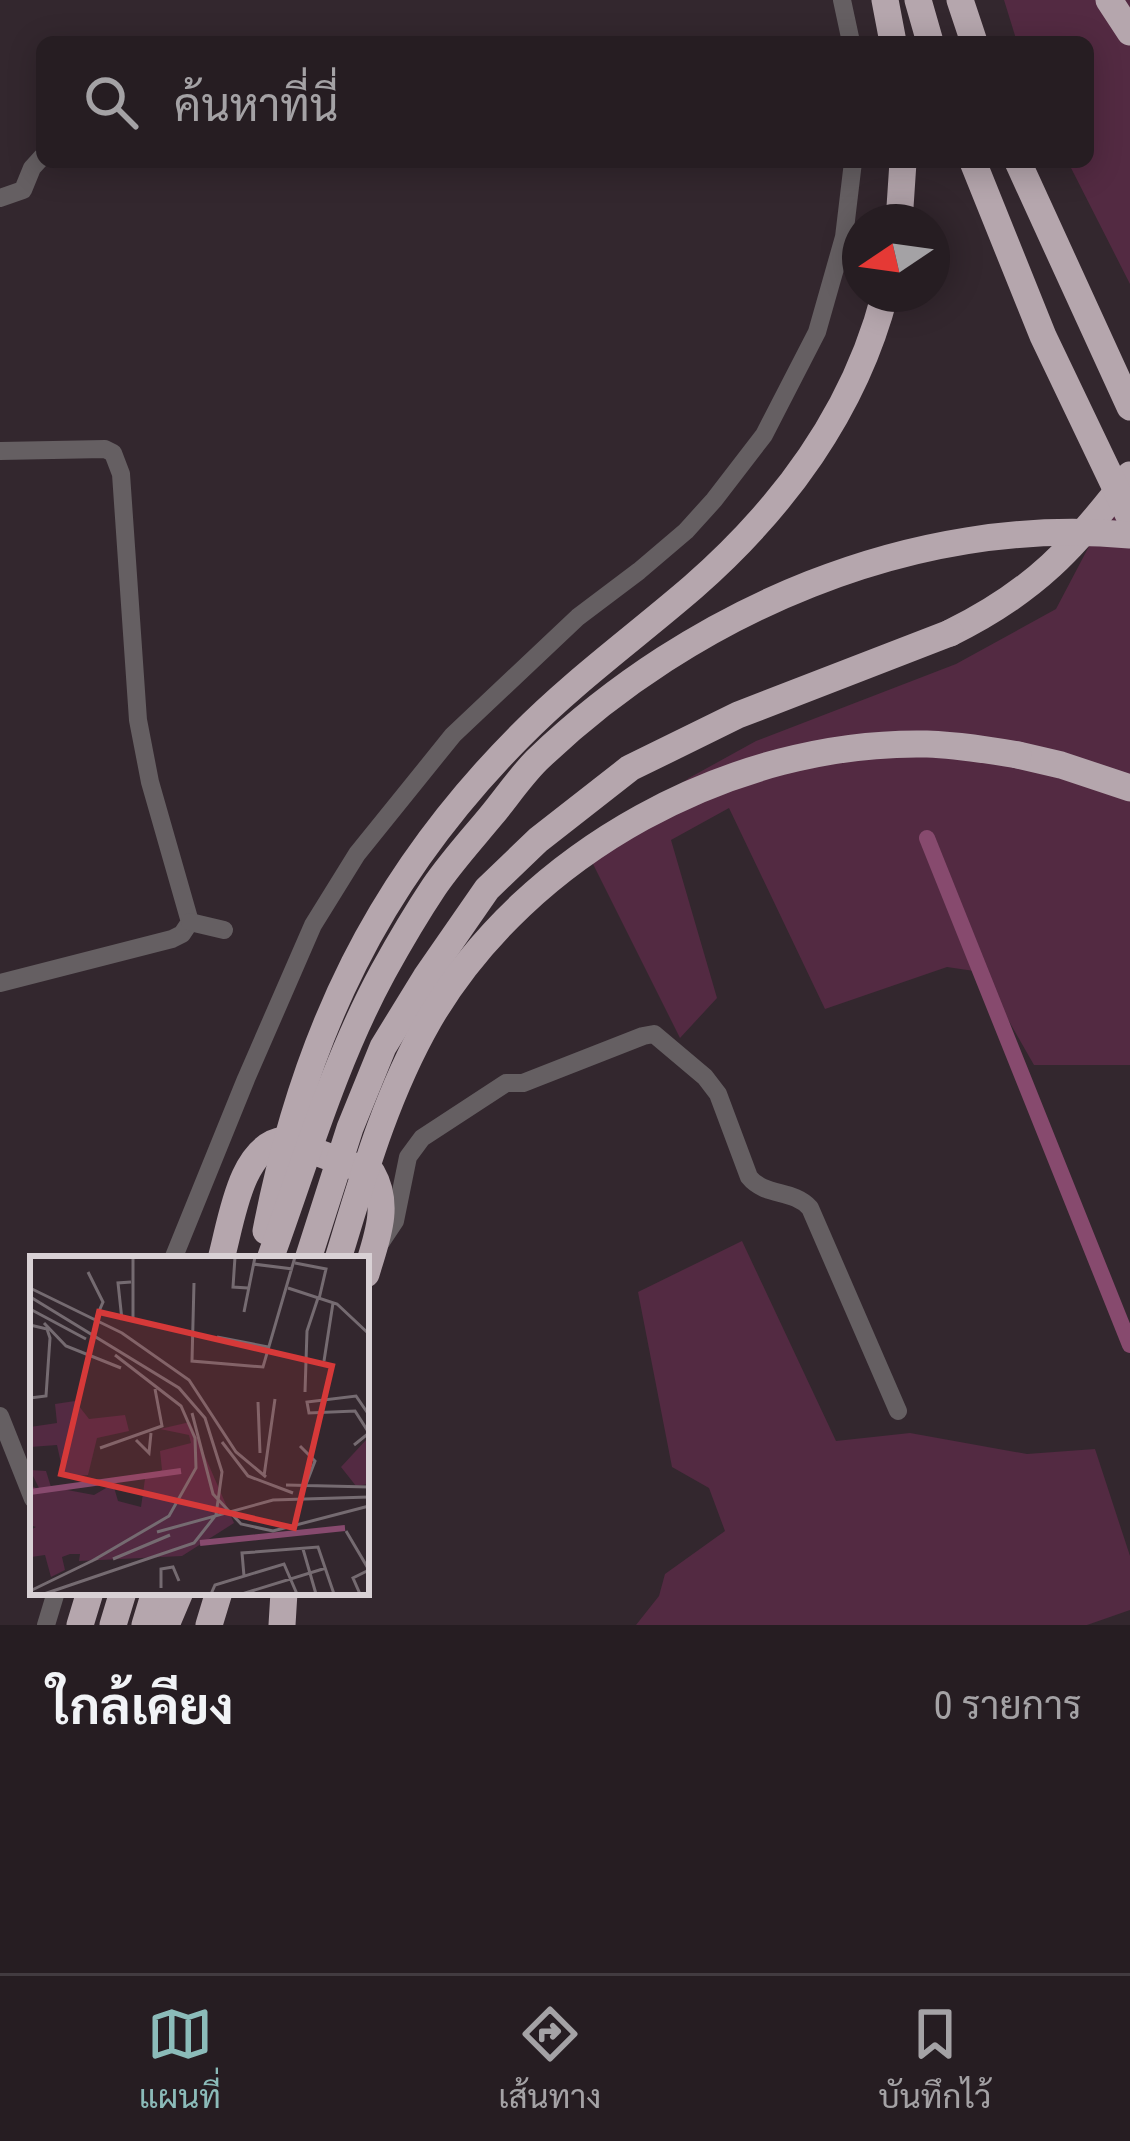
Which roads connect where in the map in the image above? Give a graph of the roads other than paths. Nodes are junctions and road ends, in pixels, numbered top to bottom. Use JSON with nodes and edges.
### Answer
{"nodes":[{"id":1,"x":842,"y":0,"type":"edge"},
{"id":2,"x":885,"y":0,"type":"edge"},
{"id":3,"x":918,"y":0,"type":"edge"},
{"id":4,"x":960,"y":0,"type":"edge"},
{"id":5,"x":1109,"y":0,"type":"edge"},
{"id":6,"x":1130,"y":32,"type":"edge"},
{"id":7,"x":850,"y":36,"type":"edge"},
{"id":8,"x":892,"y":36,"type":"edge"},
{"id":9,"x":929,"y":36,"type":"edge"},
{"id":10,"x":972,"y":36,"type":"edge"},
{"id":11,"x":36,"y":164,"type":"edge"},
{"id":12,"x":853,"y":168,"type":"edge"},
{"id":13,"x":903,"y":168,"type":"edge"},
{"id":14,"x":975,"y":168,"type":"edge"},
{"id":15,"x":1021,"y":168,"type":"edge"},
{"id":16,"x":0,"y":198,"type":"edge"},
{"id":17,"x":900,"y":204,"type":"edge"},
{"id":18,"x":879,"y":312,"type":"edge"},
{"id":19,"x":1130,"y":407,"type":"edge"},
{"id":20,"x":0,"y":451,"type":"edge"},
{"id":21,"x":1130,"y":475,"type":"edge"},
{"id":22,"x":1130,"y":518,"type":"edge"},
{"id":23,"x":1130,"y":535,"type":"edge"},
{"id":24,"x":1130,"y":788,"type":"edge"},
{"id":25,"x":190,"y":922,"type":"junction"},
{"id":26,"x":224,"y":929,"type":"dead end"},
{"id":27,"x":0,"y":983,"type":"edge"},
{"id":28,"x":174,"y":1256,"type":"edge"},
{"id":29,"x":222,"y":1256,"type":"edge"},
{"id":30,"x":262,"y":1256,"type":"edge"},
{"id":31,"x":271,"y":1256,"type":"edge"},
{"id":32,"x":309,"y":1256,"type":"edge"},
{"id":33,"x":339,"y":1256,"type":"edge"},
{"id":34,"x":369,"y":1264,"type":"edge"},
{"id":35,"x":898,"y":1411,"type":"dead end"},
{"id":36,"x":0,"y":1415,"type":"edge"},
{"id":37,"x":7,"y":1458,"type":"edge"},
{"id":38,"x":30,"y":1494,"type":"edge"},
{"id":39,"x":55,"y":1595,"type":"edge"},
{"id":40,"x":90,"y":1595,"type":"edge"},
{"id":41,"x":122,"y":1595,"type":"edge"},
{"id":42,"x":154,"y":1595,"type":"edge"},
{"id":43,"x":179,"y":1595,"type":"edge"},
{"id":44,"x":218,"y":1595,"type":"edge"},
{"id":45,"x":284,"y":1595,"type":"edge"},
{"id":46,"x":46,"y":1625,"type":"edge"},
{"id":47,"x":80,"y":1625,"type":"edge"},
{"id":48,"x":113,"y":1625,"type":"edge"},
{"id":49,"x":145,"y":1625,"type":"edge"},
{"id":50,"x":166,"y":1625,"type":"edge"},
{"id":51,"x":209,"y":1625,"type":"edge"},
{"id":52,"x":283,"y":1625,"type":"edge"}],
"edges":[{"from":1,"to":7,"type":"street"},
{"from":2,"to":8,"type":"highway"},
{"from":3,"to":9,"type":"highway"},
{"from":4,"to":10,"type":"highway"},
{"from":5,"to":6,"type":"highway"},
{"from":11,"to":16,"type":"street"},
{"from":12,"to":28,"type":"street"},
{"from":13,"to":17,"type":"highway"},
{"from":14,"to":22,"type":"highway","bridge":true},
{"from":15,"to":19,"type":"highway"},
{"from":18,"to":30,"type":"highway","bridge":true},
{"from":20,"to":25,"type":"street"},
{"from":21,"to":32,"type":"highway","bridge":true},
{"from":23,"to":31,"type":"highway","bridge":true},
{"from":24,"to":33,"type":"highway","bridge":true},
{"from":25,"to":26,"type":"street"},
{"from":25,"to":27,"type":"street"},
{"from":29,"to":34,"type":"highway"},
{"from":34,"to":35,"type":"street"},
{"from":36,"to":37,"type":"street"},
{"from":37,"to":38,"type":"street"},
{"from":39,"to":46,"type":"street"},
{"from":40,"to":47,"type":"highway"},
{"from":41,"to":48,"type":"highway"},
{"from":42,"to":49,"type":"highway"},
{"from":43,"to":50,"type":"highway"},
{"from":44,"to":51,"type":"highway"},
{"from":45,"to":52,"type":"highway"}]}
